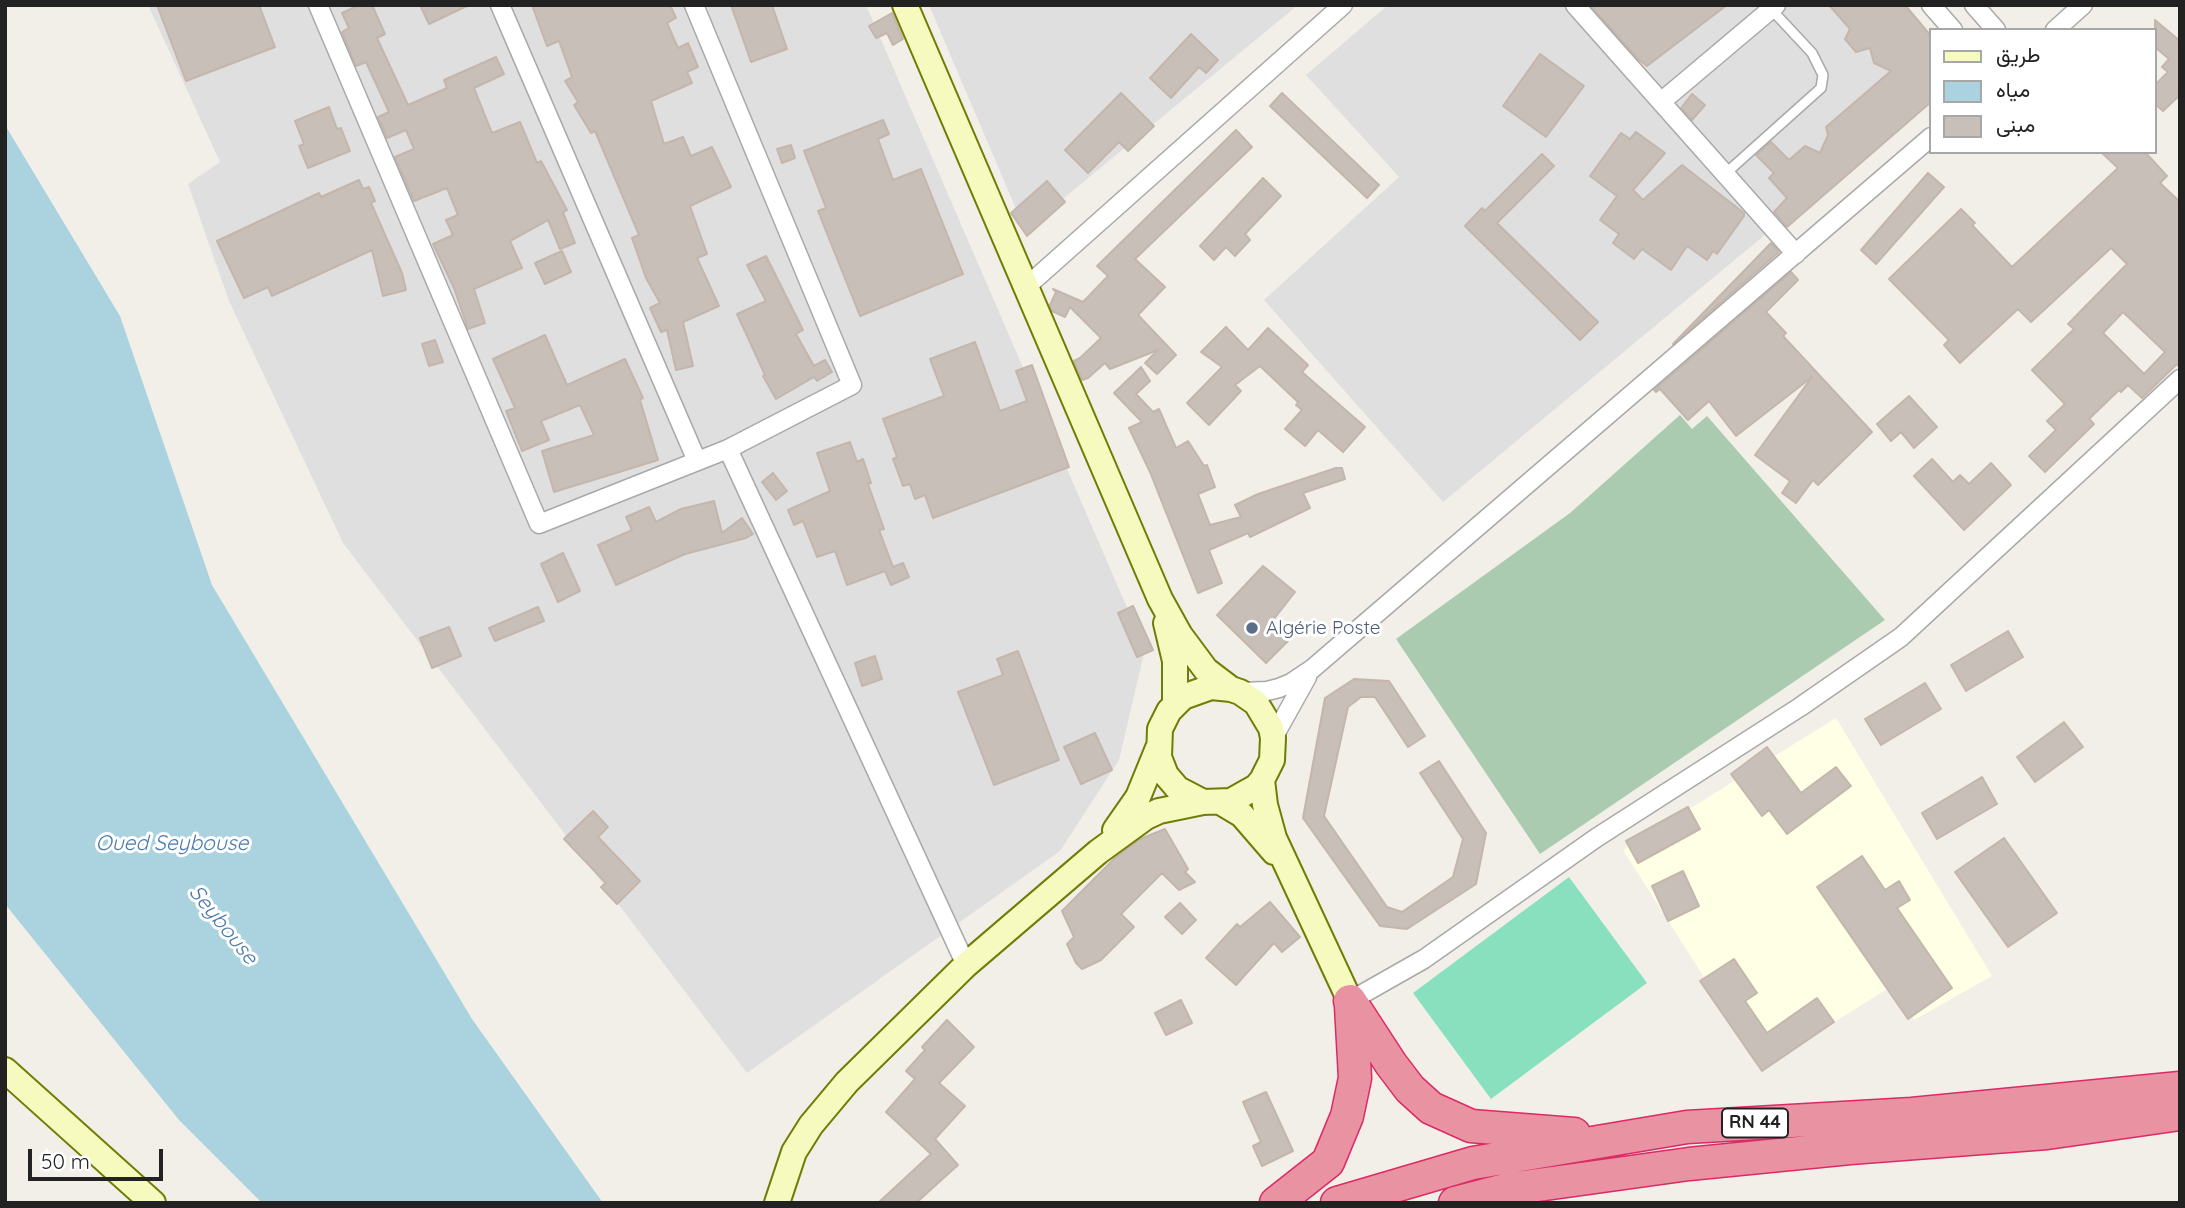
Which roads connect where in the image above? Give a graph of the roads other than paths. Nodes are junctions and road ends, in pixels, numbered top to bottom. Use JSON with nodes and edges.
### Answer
{"nodes":[{"id":1,"x":318,"y":5,"type":"edge"},
{"id":2,"x":500,"y":5,"type":"edge"},
{"id":3,"x":694,"y":5,"type":"edge"},
{"id":4,"x":905,"y":5,"type":"edge"},
{"id":5,"x":1343,"y":5,"type":"edge"},
{"id":6,"x":1576,"y":5,"type":"edge"},
{"id":7,"x":1931,"y":5,"type":"edge"},
{"id":8,"x":1974,"y":5,"type":"edge"},
{"id":9,"x":2082,"y":5,"type":"edge"},
{"id":10,"x":1773,"y":7,"type":"edge"},
{"id":11,"x":1951,"y":28,"type":"edge"},
{"id":12,"x":1994,"y":28,"type":"edge"},
{"id":13,"x":2057,"y":28,"type":"edge"},
{"id":14,"x":1661,"y":102,"type":"junction"},
{"id":15,"x":1930,"y":138,"type":"edge"},
{"id":16,"x":1725,"y":174,"type":"junction"},
{"id":17,"x":1796,"y":254,"type":"junction"},
{"id":18,"x":1026,"y":287,"type":"junction"},
{"id":19,"x":2180,"y":379,"type":"edge"},
{"id":20,"x":728,"y":449,"type":"junction"},
{"id":21,"x":697,"y":461,"type":"junction"},
{"id":22,"x":1160,"y":599,"type":"junction"},
{"id":23,"x":1312,"y":669,"type":"junction"},
{"id":24,"x":1236,"y":690,"type":"junction"},
{"id":25,"x":1175,"y":703,"type":"junction"},
{"id":26,"x":1273,"y":738,"type":"junction"},
{"id":27,"x":1158,"y":748,"type":"junction"},
{"id":28,"x":1262,"y":780,"type":"junction"},
{"id":29,"x":1213,"y":802,"type":"junction"},
{"id":30,"x":1098,"y":852,"type":"junction"},
{"id":31,"x":1287,"y":869,"type":"junction"},
{"id":32,"x":966,"y":965,"type":"junction"},
{"id":33,"x":1350,"y":1001,"type":"junction"},
{"id":34,"x":7,"y":1075,"type":"edge"},
{"id":35,"x":2180,"y":1088,"type":"edge"},
{"id":36,"x":2180,"y":1114,"type":"edge"},
{"id":37,"x":1687,"y":1127,"type":"junction"},
{"id":38,"x":1689,"y":1164,"type":"junction"},
{"id":39,"x":153,"y":1203,"type":"edge"},
{"id":40,"x":777,"y":1203,"type":"edge"},
{"id":41,"x":1276,"y":1203,"type":"edge"},
{"id":42,"x":1337,"y":1203,"type":"edge"},
{"id":43,"x":1455,"y":1203,"type":"edge"},
{"id":44,"x":1566,"y":1203,"type":"edge"}],
"edges":[{"from":1,"to":21,"type":"street"},
{"from":2,"to":21,"type":"street"},
{"from":3,"to":20,"type":"street"},
{"from":4,"to":18,"type":"street"},
{"from":5,"to":18,"type":"street"},
{"from":6,"to":14,"type":"street"},
{"from":7,"to":11,"type":"street"},
{"from":8,"to":12,"type":"street"},
{"from":9,"to":13,"type":"street"},
{"from":10,"to":14,"type":"street"},
{"from":10,"to":16,"type":"lane"},
{"from":14,"to":16,"type":"street"},
{"from":15,"to":17,"type":"street"},
{"from":16,"to":17,"type":"street"},
{"from":17,"to":23,"type":"street"},
{"from":18,"to":22,"type":"street"},
{"from":19,"to":33,"type":"street"},
{"from":20,"to":21,"type":"street"},
{"from":20,"to":32,"type":"street"},
{"from":22,"to":24,"type":"street"},
{"from":22,"to":25,"type":"street"},
{"from":23,"to":24,"type":"street"},
{"from":23,"to":26,"type":"street"},
{"from":24,"to":25,"type":"street"},
{"from":24,"to":26,"type":"street"},
{"from":25,"to":27,"type":"street"},
{"from":26,"to":28,"type":"street"},
{"from":27,"to":29,"type":"street"},
{"from":27,"to":30,"type":"street"},
{"from":28,"to":29,"type":"street"},
{"from":28,"to":31,"type":"street"},
{"from":29,"to":30,"type":"street"},
{"from":29,"to":31,"type":"street"},
{"from":30,"to":32,"type":"street"},
{"from":31,"to":33,"type":"street"},
{"from":32,"to":40,"type":"street"},
{"from":33,"to":37,"type":"highway"},
{"from":33,"to":41,"type":"highway"},
{"from":34,"to":39,"type":"street"},
{"from":35,"to":37,"type":"highway","number":"RN 44"},
{"from":36,"to":38,"type":"highway","number":"RN 44"},
{"from":37,"to":42,"type":"highway","number":"RN 44"},
{"from":38,"to":43,"type":"highway","number":"RN 44"},
{"from":38,"to":44,"type":"highway"}]}
